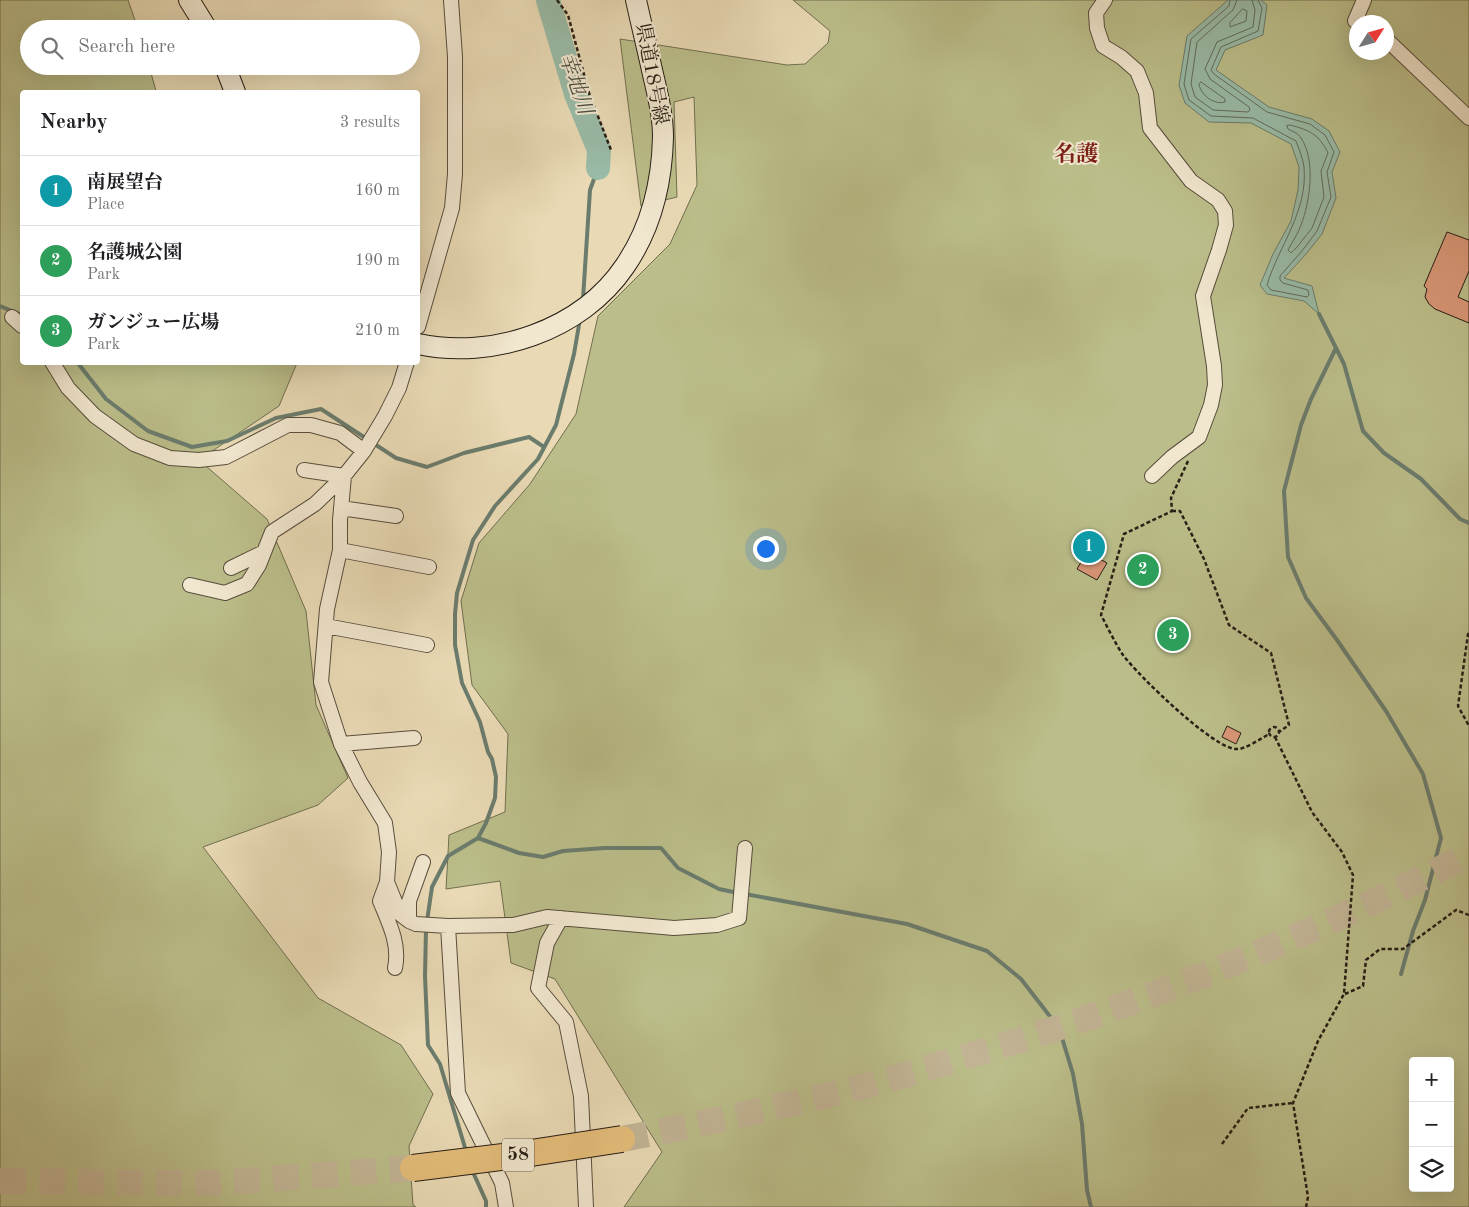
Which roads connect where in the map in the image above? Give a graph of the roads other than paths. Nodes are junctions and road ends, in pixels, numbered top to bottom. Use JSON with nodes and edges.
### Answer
{"nodes":[{"id":1,"x":188,"y":0,"type":"edge"},
{"id":2,"x":451,"y":0,"type":"edge"},
{"id":3,"x":636,"y":0,"type":"edge"},
{"id":4,"x":1105,"y":0,"type":"edge"},
{"id":5,"x":1364,"y":0,"type":"edge"},
{"id":6,"x":1358,"y":15,"type":"edge"},
{"id":7,"x":202,"y":20,"type":"edge"},
{"id":8,"x":1394,"y":47,"type":"edge"},
{"id":9,"x":228,"y":75,"type":"edge"},
{"id":10,"x":234,"y":90,"type":"edge"},
{"id":11,"x":1469,"y":118,"type":"edge"},
{"id":12,"x":420,"y":320,"type":"edge"},
{"id":13,"x":420,"y":344,"type":"edge"},
{"id":14,"x":54,"y":365,"type":"edge"},
{"id":15,"x":406,"y":365,"type":"edge"},
{"id":16,"x":365,"y":449,"type":"junction"},
{"id":17,"x":304,"y":470,"type":"dead end"},
{"id":18,"x":344,"y":476,"type":"junction"},
{"id":19,"x":1152,"y":476,"type":"dead end"},
{"id":20,"x":341,"y":508,"type":"junction"},
{"id":21,"x":396,"y":516,"type":"dead end"},
{"id":22,"x":340,"y":550,"type":"junction"},
{"id":23,"x":264,"y":552,"type":"junction"},
{"id":24,"x":429,"y":567,"type":"dead end"},
{"id":25,"x":232,"y":568,"type":"dead end"},
{"id":26,"x":190,"y":585,"type":"dead end"},
{"id":27,"x":326,"y":626,"type":"junction"},
{"id":28,"x":427,"y":645,"type":"dead end"},
{"id":29,"x":414,"y":738,"type":"dead end"},
{"id":30,"x":341,"y":744,"type":"junction"},
{"id":31,"x":745,"y":848,"type":"dead end"},
{"id":32,"x":423,"y":862,"type":"dead end"},
{"id":33,"x":387,"y":882,"type":"junction"},
{"id":34,"x":562,"y":918,"type":"junction"},
{"id":35,"x":412,"y":923,"type":"junction"},
{"id":36,"x":443,"y":926,"type":"junction"},
{"id":37,"x":395,"y":968,"type":"dead end"},
{"id":38,"x":622,"y":1139,"type":"tunnel mouth"},
{"id":39,"x":413,"y":1168,"type":"tunnel mouth"},
{"id":40,"x":506,"y":1207,"type":"edge"},
{"id":41,"x":586,"y":1207,"type":"edge"}],
"edges":[{"from":1,"to":7,"type":"main road"},
{"from":2,"to":12,"type":"street"},
{"from":3,"to":13,"type":"main road","name":"県道18号線"},
{"from":4,"to":19,"type":"street"},
{"from":5,"to":6,"type":"street"},
{"from":8,"to":11,"type":"street"},
{"from":9,"to":10,"type":"main road"},
{"from":14,"to":16,"type":"street"},
{"from":15,"to":16,"type":"street"},
{"from":16,"to":18,"type":"street"},
{"from":17,"to":18,"type":"street"},
{"from":18,"to":20,"type":"street"},
{"from":18,"to":23,"type":"street"},
{"from":20,"to":21,"type":"street"},
{"from":20,"to":22,"type":"street"},
{"from":22,"to":24,"type":"street"},
{"from":22,"to":27,"type":"street"},
{"from":23,"to":25,"type":"street"},
{"from":23,"to":26,"type":"street"},
{"from":27,"to":28,"type":"street"},
{"from":27,"to":30,"type":"street"},
{"from":29,"to":30,"type":"street"},
{"from":30,"to":33,"type":"street"},
{"from":31,"to":34,"type":"street"},
{"from":32,"to":35,"type":"street"},
{"from":33,"to":35,"type":"street"},
{"from":33,"to":37,"type":"street"},
{"from":34,"to":36,"type":"street"},
{"from":34,"to":41,"type":"street"},
{"from":35,"to":36,"type":"street"},
{"from":36,"to":40,"type":"street"},
{"from":38,"to":39,"type":"highway","number":"58","bridge":true}]}
